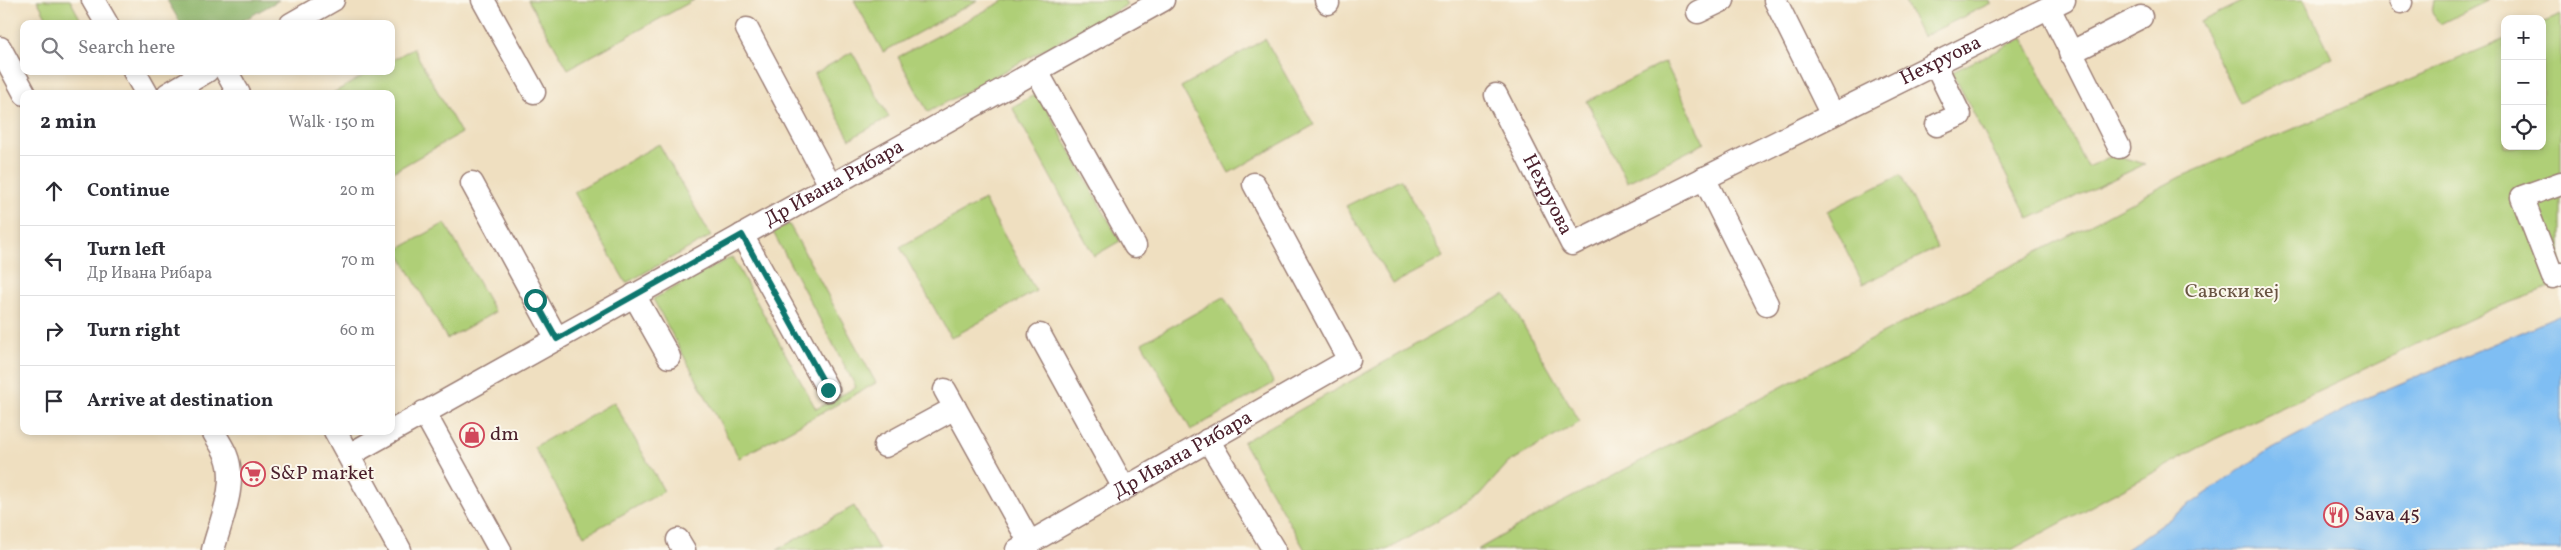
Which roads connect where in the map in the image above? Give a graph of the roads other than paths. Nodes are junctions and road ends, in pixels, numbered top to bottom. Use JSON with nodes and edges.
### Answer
{"nodes":[{"id":1,"x":93,"y":0,"type":"edge"},
{"id":2,"x":333,"y":0,"type":"edge"},
{"id":3,"x":483,"y":0,"type":"edge"},
{"id":4,"x":1163,"y":0,"type":"edge"},
{"id":5,"x":1723,"y":0,"type":"edge"},
{"id":6,"x":1775,"y":0,"type":"edge"},
{"id":7,"x":2056,"y":4,"type":"edge"},
{"id":8,"x":1698,"y":12,"type":"dead end"},
{"id":9,"x":2141,"y":18,"type":"dead end"},
{"id":10,"x":105,"y":20,"type":"edge"},
{"id":11,"x":298,"y":20,"type":"edge"},
{"id":12,"x":747,"y":29,"type":"dead end"},
{"id":13,"x":0,"y":48,"type":"edge"},
{"id":14,"x":2070,"y":53,"type":"junction"},
{"id":15,"x":1935,"y":64,"type":"junction"},
{"id":16,"x":1036,"y":70,"type":"junction"},
{"id":17,"x":136,"y":75,"type":"edge"},
{"id":18,"x":201,"y":75,"type":"edge"},
{"id":19,"x":228,"y":75,"type":"edge"},
{"id":20,"x":23,"y":90,"type":"edge"},
{"id":21,"x":145,"y":90,"type":"edge"},
{"id":22,"x":175,"y":90,"type":"edge"},
{"id":23,"x":237,"y":90,"type":"edge"},
{"id":24,"x":534,"y":92,"type":"dead end"},
{"id":25,"x":1496,"y":95,"type":"dead end"},
{"id":26,"x":1832,"y":115,"type":"junction"},
{"id":27,"x":1937,"y":125,"type":"dead end"},
{"id":28,"x":2119,"y":147,"type":"dead end"},
{"id":29,"x":1704,"y":178,"type":"junction"},
{"id":30,"x":472,"y":183,"type":"dead end"},
{"id":31,"x":2561,"y":183,"type":"edge"},
{"id":32,"x":1254,"y":184,"type":"dead end"},
{"id":33,"x":830,"y":185,"type":"junction"},
{"id":34,"x":742,"y":235,"type":"junction"},
{"id":35,"x":1134,"y":246,"type":"dead end"},
{"id":36,"x":2561,"y":274,"type":"edge"},
{"id":37,"x":634,"y":296,"type":"junction"},
{"id":38,"x":1767,"y":304,"type":"dead end"},
{"id":39,"x":1040,"y":335,"type":"dead end"},
{"id":40,"x":557,"y":339,"type":"junction"},
{"id":41,"x":669,"y":357,"type":"dead end"},
{"id":42,"x":828,"y":390,"type":"dead end"},
{"id":43,"x":424,"y":412,"type":"junction"},
{"id":44,"x":395,"y":428,"type":"edge"},
{"id":45,"x":215,"y":435,"type":"edge"},
{"id":46,"x":337,"y":435,"type":"edge"},
{"id":47,"x":383,"y":435,"type":"edge"},
{"id":48,"x":1208,"y":440,"type":"junction"},
{"id":49,"x":884,"y":446,"type":"dead end"},
{"id":50,"x":348,"y":455,"type":"junction"},
{"id":51,"x":1124,"y":488,"type":"junction"},
{"id":52,"x":1024,"y":546,"type":"edge"},
{"id":53,"x":213,"y":550,"type":"edge"},
{"id":54,"x":400,"y":550,"type":"edge"},
{"id":55,"x":500,"y":550,"type":"edge"},
{"id":56,"x":1274,"y":550,"type":"edge"}],
"edges":[{"from":1,"to":10,"type":"street"},
{"from":2,"to":11,"type":"street"},
{"from":3,"to":24,"type":"street"},
{"from":4,"to":16,"type":"street","name":"Др Ивана Рибара"},
{"from":5,"to":8,"type":"street"},
{"from":6,"to":26,"type":"street"},
{"from":7,"to":14,"type":"street","name":"Нехруова"},
{"from":7,"to":15,"type":"street","name":"Нехруова"},
{"from":9,"to":14,"type":"street"},
{"from":12,"to":33,"type":"street"},
{"from":13,"to":20,"type":"street"},
{"from":14,"to":28,"type":"street","name":"Нехруова"},
{"from":15,"to":26,"type":"street","name":"Нехруова"},
{"from":15,"to":27,"type":"street"},
{"from":16,"to":33,"type":"street","name":"Др Ивана Рибара"},
{"from":16,"to":35,"type":"street"},
{"from":17,"to":21,"type":"street"},
{"from":18,"to":22,"type":"street"},
{"from":19,"to":23,"type":"street"},
{"from":25,"to":29,"type":"street","name":"Нехруова"},
{"from":26,"to":29,"type":"street","name":"Нехруова"},
{"from":29,"to":38,"type":"street"},
{"from":30,"to":40,"type":"street"},
{"from":31,"to":36,"type":"street"},
{"from":32,"to":48,"type":"street","name":"Др Ивана Рибара"},
{"from":33,"to":34,"type":"street","name":"Др Ивана Рибара"},
{"from":34,"to":37,"type":"street","name":"Др Ивана Рибара"},
{"from":34,"to":42,"type":"street"},
{"from":37,"to":40,"type":"street","name":"Др Ивана Рибара"},
{"from":37,"to":41,"type":"street"},
{"from":39,"to":51,"type":"street"},
{"from":40,"to":43,"type":"street","name":"Др Ивана Рибара"},
{"from":43,"to":44,"type":"street","name":"Др Ивана Рибара"},
{"from":43,"to":55,"type":"street"},
{"from":45,"to":53,"type":"street"},
{"from":46,"to":50,"type":"street"},
{"from":47,"to":50,"type":"street","name":"Др Ивана Рибара"},
{"from":48,"to":51,"type":"street","name":"Др Ивана Рибара"},
{"from":48,"to":56,"type":"street"},
{"from":49,"to":52,"type":"street"},
{"from":50,"to":54,"type":"street"},
{"from":51,"to":52,"type":"street","name":"Др Ивана Рибара"}]}
